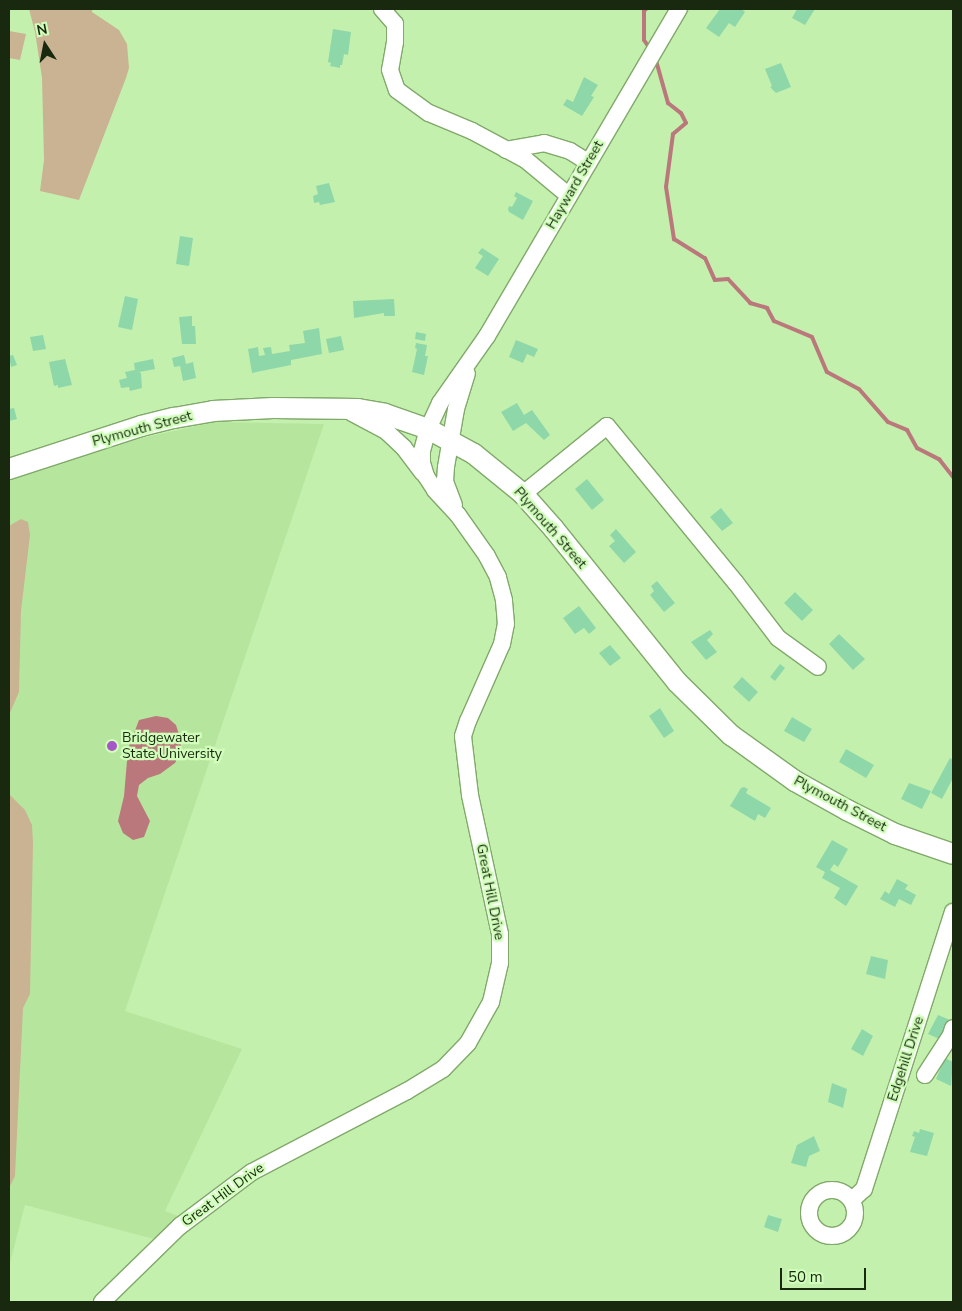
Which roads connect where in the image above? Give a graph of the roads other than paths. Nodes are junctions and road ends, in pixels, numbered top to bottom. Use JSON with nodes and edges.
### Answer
{"nodes":[{"id":1,"x":382,"y":9,"type":"edge"},
{"id":2,"x":679,"y":9,"type":"edge"},
{"id":3,"x":506,"y":150,"type":"junction"},
{"id":4,"x":588,"y":163,"type":"junction"},
{"id":5,"x":569,"y":196,"type":"junction"},
{"id":6,"x":471,"y":362,"type":"junction"},
{"id":7,"x":343,"y":408,"type":"junction"},
{"id":8,"x":428,"y":429,"type":"junction"},
{"id":9,"x":452,"y":441,"type":"junction"},
{"id":10,"x":9,"y":469,"type":"edge"},
{"id":11,"x":435,"y":490,"type":"junction"},
{"id":12,"x":523,"y":494,"type":"junction"},
{"id":13,"x":458,"y":515,"type":"junction"},
{"id":14,"x":818,"y":667,"type":"dead end"},
{"id":15,"x":953,"y":854,"type":"edge"},
{"id":16,"x":953,"y":912,"type":"edge"},
{"id":17,"x":953,"y":1028,"type":"edge"},
{"id":18,"x":925,"y":1075,"type":"dead end"},
{"id":19,"x":852,"y":1200,"type":"dead end"},
{"id":20,"x":102,"y":1302,"type":"edge"}],
"edges":[{"from":1,"to":3,"type":"street"},
{"from":2,"to":4,"type":"street","name":"Hayward Street"},
{"from":3,"to":4,"type":"street"},
{"from":3,"to":5,"type":"street"},
{"from":4,"to":5,"type":"street","name":"Hayward Street"},
{"from":5,"to":6,"type":"street","name":"Hayward Street"},
{"from":6,"to":8,"type":"street","name":"Hayward Street"},
{"from":6,"to":9,"type":"street","name":"Hayward Street"},
{"from":7,"to":8,"type":"main road","name":"Plymouth Street"},
{"from":7,"to":10,"type":"main road","name":"Plymouth Street"},
{"from":7,"to":11,"type":"street","name":"Great Hill Drive"},
{"from":8,"to":9,"type":"main road","name":"Plymouth Street"},
{"from":8,"to":11,"type":"street","name":"Great Hill Drive"},
{"from":9,"to":12,"type":"main road","name":"Plymouth Street"},
{"from":9,"to":13,"type":"street","name":"Great Hill Drive"},
{"from":11,"to":13,"type":"street","name":"Great Hill Drive"},
{"from":12,"to":14,"type":"street"},
{"from":12,"to":15,"type":"main road","name":"Plymouth Street"},
{"from":13,"to":20,"type":"street","name":"Great Hill Drive"},
{"from":16,"to":19,"type":"street","name":"Edgehill Drive"},
{"from":17,"to":18,"type":"street"}]}
